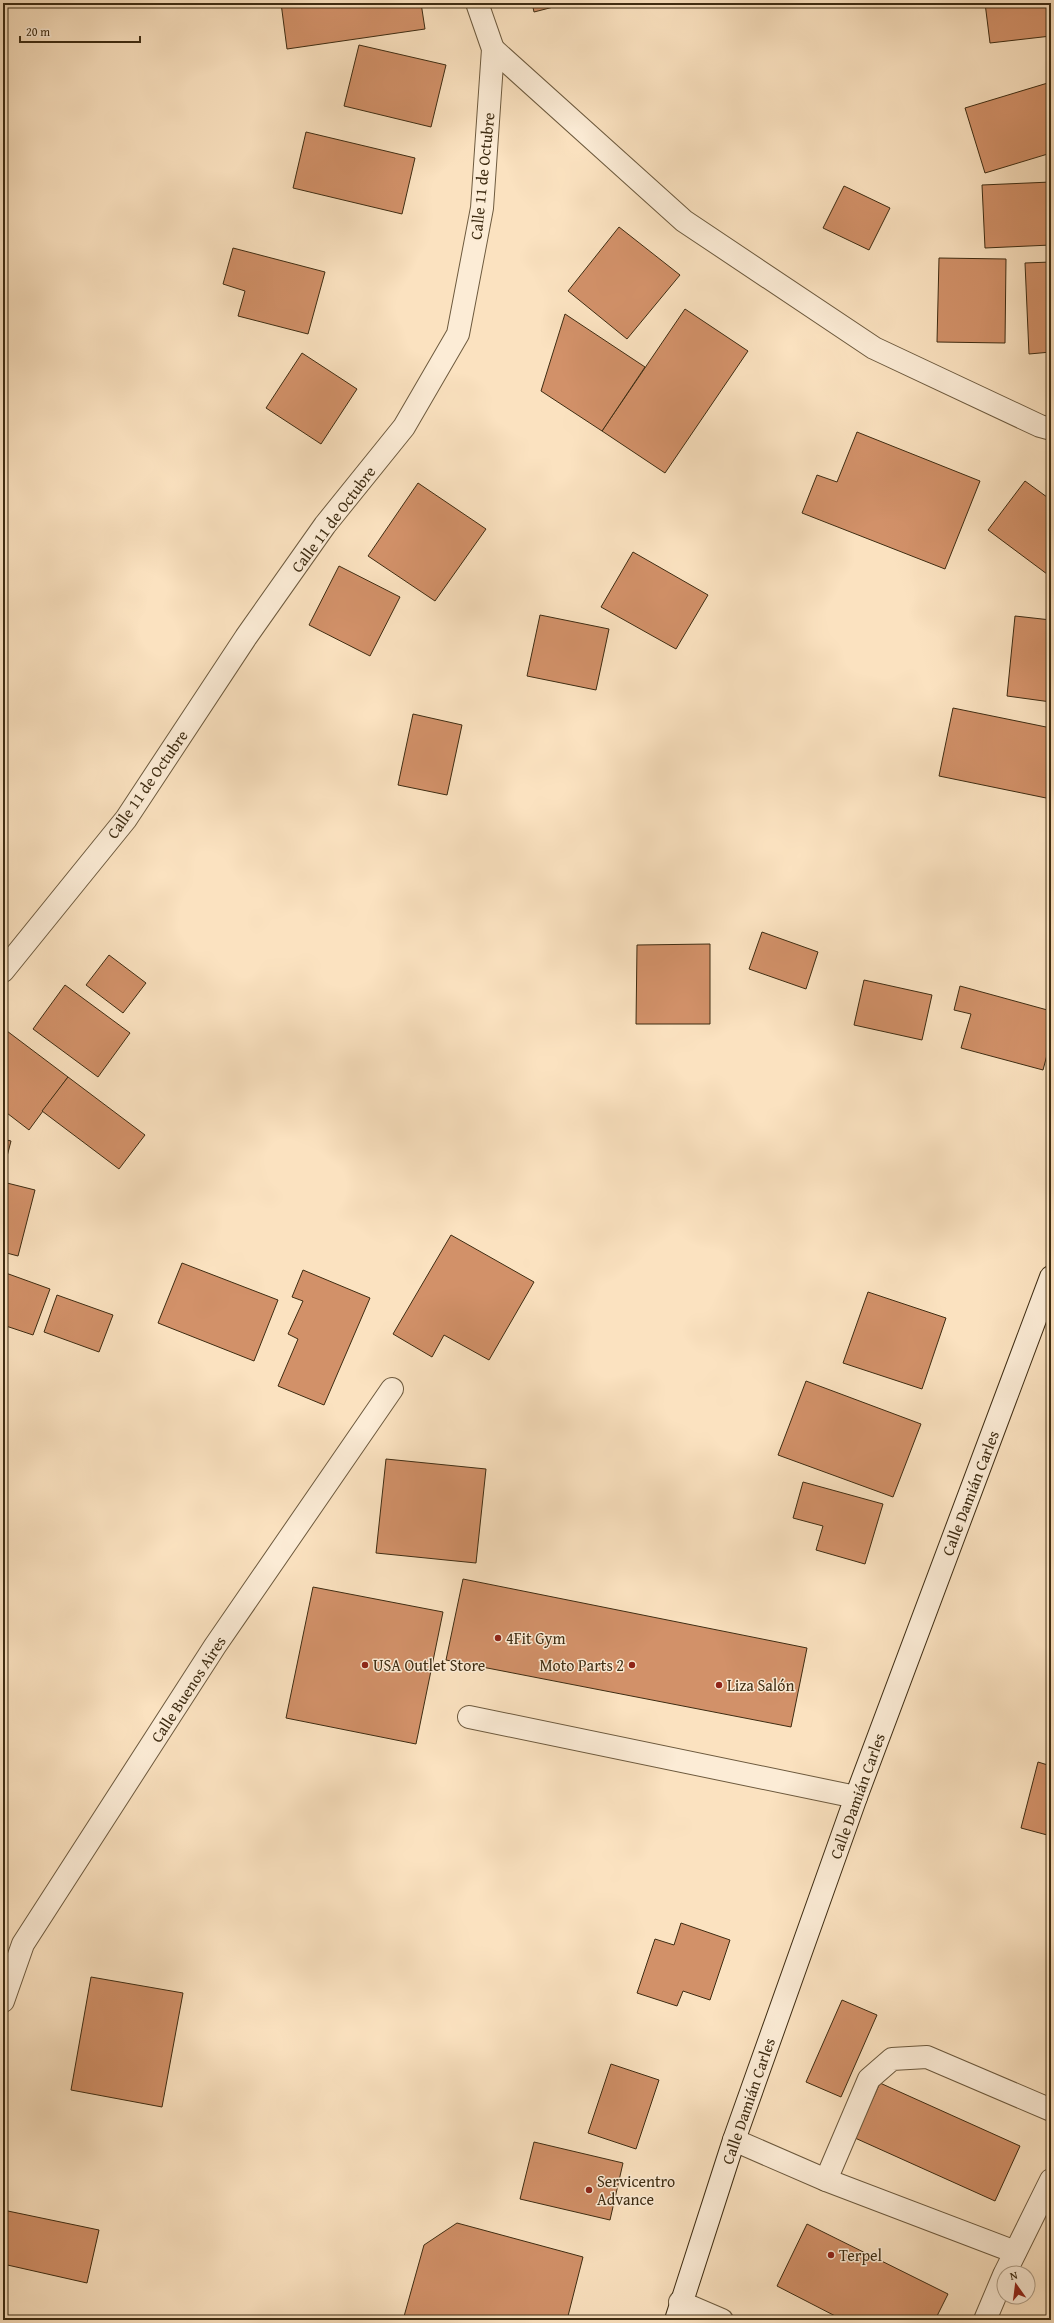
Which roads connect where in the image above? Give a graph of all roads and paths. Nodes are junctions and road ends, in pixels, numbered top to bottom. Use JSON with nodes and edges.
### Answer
{"nodes":[{"id":1,"x":477,"y":3,"type":"edge"},
{"id":2,"x":493,"y":50,"type":"junction"},
{"id":3,"x":1051,"y":429,"type":"edge"},
{"id":4,"x":3,"y":971,"type":"edge"},
{"id":5,"x":1051,"y":1277,"type":"edge"},
{"id":6,"x":392,"y":1389,"type":"dead end"},
{"id":7,"x":468,"y":1717,"type":"dead end"},
{"id":8,"x":856,"y":1797,"type":"junction"},
{"id":9,"x":3,"y":2001,"type":"edge"},
{"id":10,"x":1051,"y":2110,"type":"edge"},
{"id":11,"x":734,"y":2140,"type":"junction"},
{"id":12,"x":826,"y":2180,"type":"junction"},
{"id":13,"x":1051,"y":2180,"type":"edge"},
{"id":14,"x":1015,"y":2252,"type":"junction"},
{"id":15,"x":1009,"y":2265,"type":"edge"},
{"id":16,"x":996,"y":2295,"type":"edge"},
{"id":17,"x":678,"y":2311,"type":"edge"},
{"id":18,"x":722,"y":2320,"type":"edge"},
{"id":19,"x":985,"y":2320,"type":"edge"}],
"edges":[{"from":1,"to":2,"type":"street","name":"Calle 11 de Octubre"},
{"from":2,"to":3,"type":"street"},
{"from":2,"to":4,"type":"street","name":"Calle 11 de Octubre"},
{"from":5,"to":8,"type":"street","name":"Calle Damián Carles"},
{"from":6,"to":9,"type":"street","name":"Calle Buenos Aires"},
{"from":7,"to":8,"type":"street"},
{"from":8,"to":11,"type":"street","name":"Calle Damián Carles"},
{"from":10,"to":12,"type":"street"},
{"from":11,"to":12,"type":"street"},
{"from":11,"to":17,"type":"street","name":"Calle Damián Carles"},
{"from":12,"to":14,"type":"street"},
{"from":13,"to":14,"type":"street"},
{"from":14,"to":15,"type":"street"},
{"from":16,"to":19,"type":"street"},
{"from":17,"to":18,"type":"street"}]}
